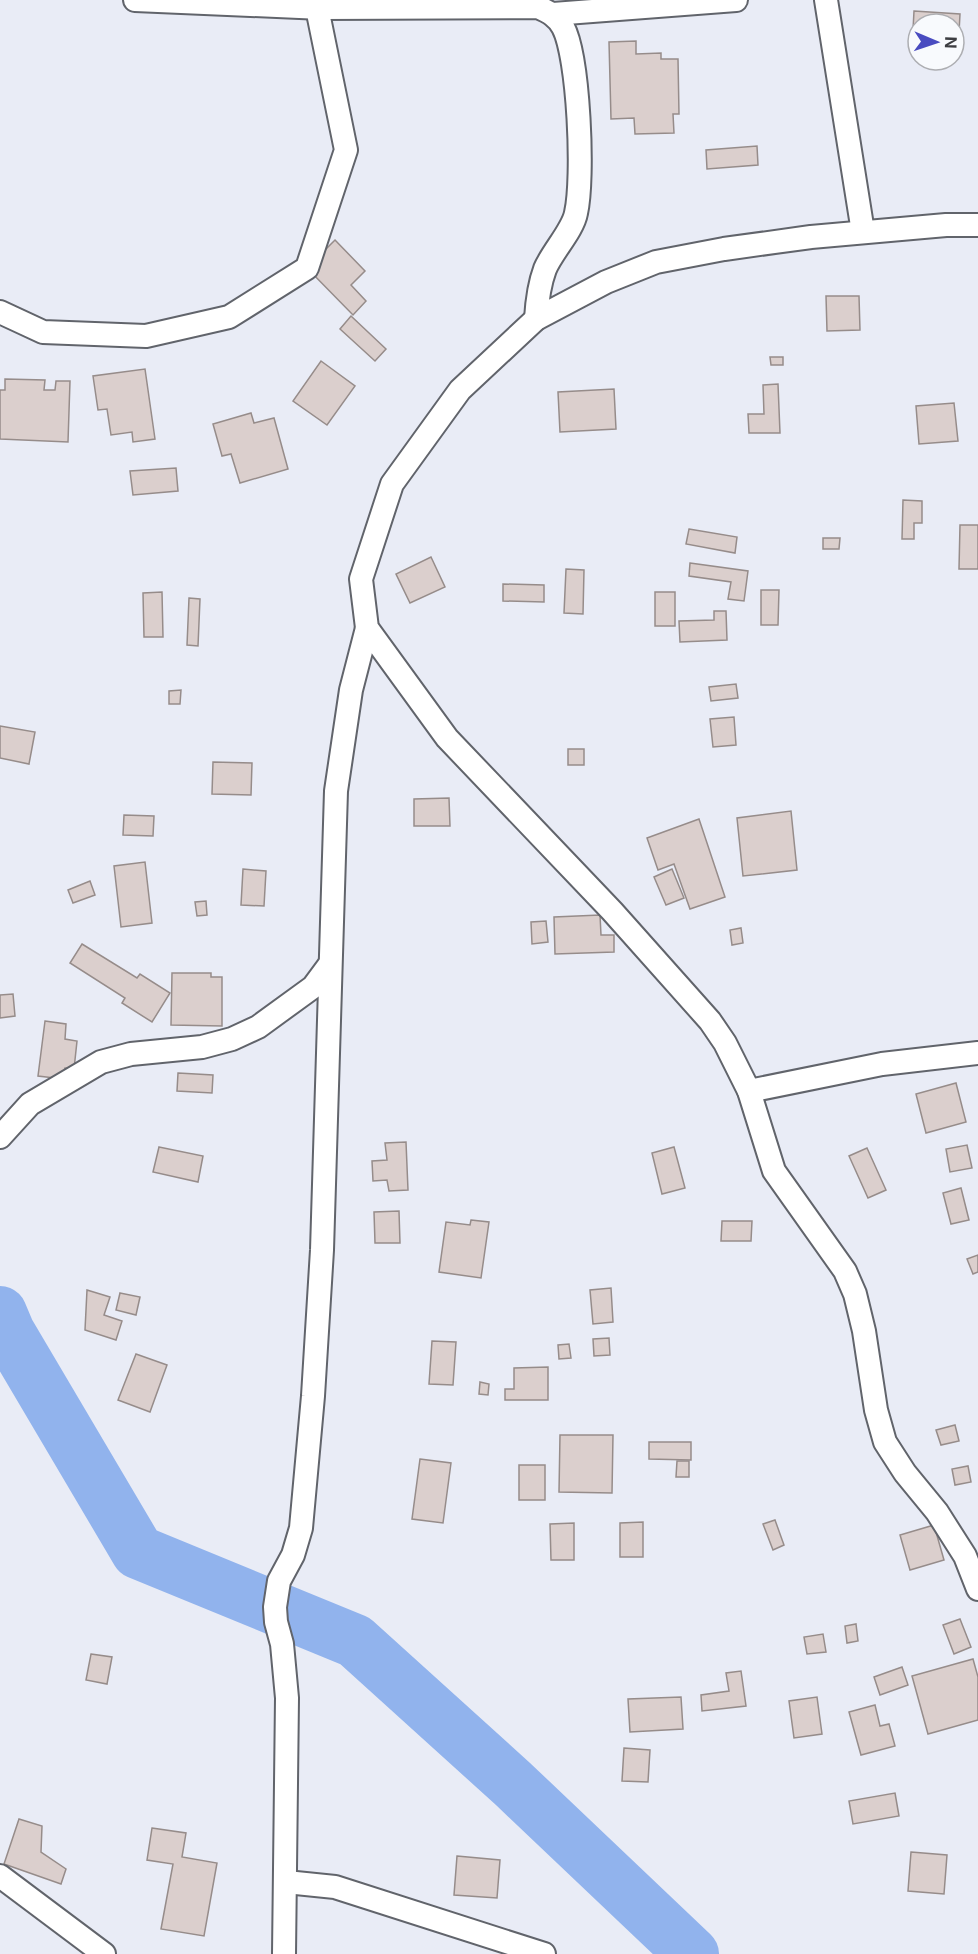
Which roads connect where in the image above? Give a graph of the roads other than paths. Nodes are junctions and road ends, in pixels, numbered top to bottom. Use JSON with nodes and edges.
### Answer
{"nodes":[{"id":1,"x":135,"y":0,"type":"edge"},
{"id":2,"x":736,"y":0,"type":"edge"},
{"id":3,"x":826,"y":0,"type":"edge"},
{"id":4,"x":321,"y":6,"type":"edge"},
{"id":5,"x":553,"y":14,"type":"junction"},
{"id":6,"x":978,"y":225,"type":"edge"},
{"id":7,"x":863,"y":232,"type":"junction"},
{"id":8,"x":0,"y":312,"type":"edge"},
{"id":9,"x":536,"y":319,"type":"junction"},
{"id":10,"x":367,"y":628,"type":"junction"},
{"id":11,"x":330,"y":964,"type":"junction"},
{"id":12,"x":978,"y":1053,"type":"edge"},
{"id":13,"x":749,"y":1090,"type":"junction"},
{"id":14,"x":0,"y":1137,"type":"edge"},
{"id":15,"x":978,"y":1589,"type":"edge"},
{"id":16,"x":0,"y":1876,"type":"edge"},
{"id":17,"x":286,"y":1882,"type":"junction"},
{"id":18,"x":104,"y":1954,"type":"edge"},
{"id":19,"x":284,"y":1954,"type":"edge"},
{"id":20,"x":543,"y":1954,"type":"edge"}],
"edges":[{"from":1,"to":4,"type":"street"},
{"from":2,"to":5,"type":"street"},
{"from":3,"to":7,"type":"street"},
{"from":4,"to":5,"type":"street"},
{"from":4,"to":8,"type":"street"},
{"from":5,"to":9,"type":"street"},
{"from":6,"to":7,"type":"street"},
{"from":7,"to":9,"type":"street"},
{"from":9,"to":10,"type":"street"},
{"from":10,"to":11,"type":"street"},
{"from":10,"to":13,"type":"street"},
{"from":11,"to":14,"type":"street"},
{"from":11,"to":17,"type":"street"},
{"from":12,"to":13,"type":"street"},
{"from":13,"to":15,"type":"street"},
{"from":16,"to":18,"type":"street"},
{"from":17,"to":19,"type":"street"},
{"from":17,"to":20,"type":"street"}]}
